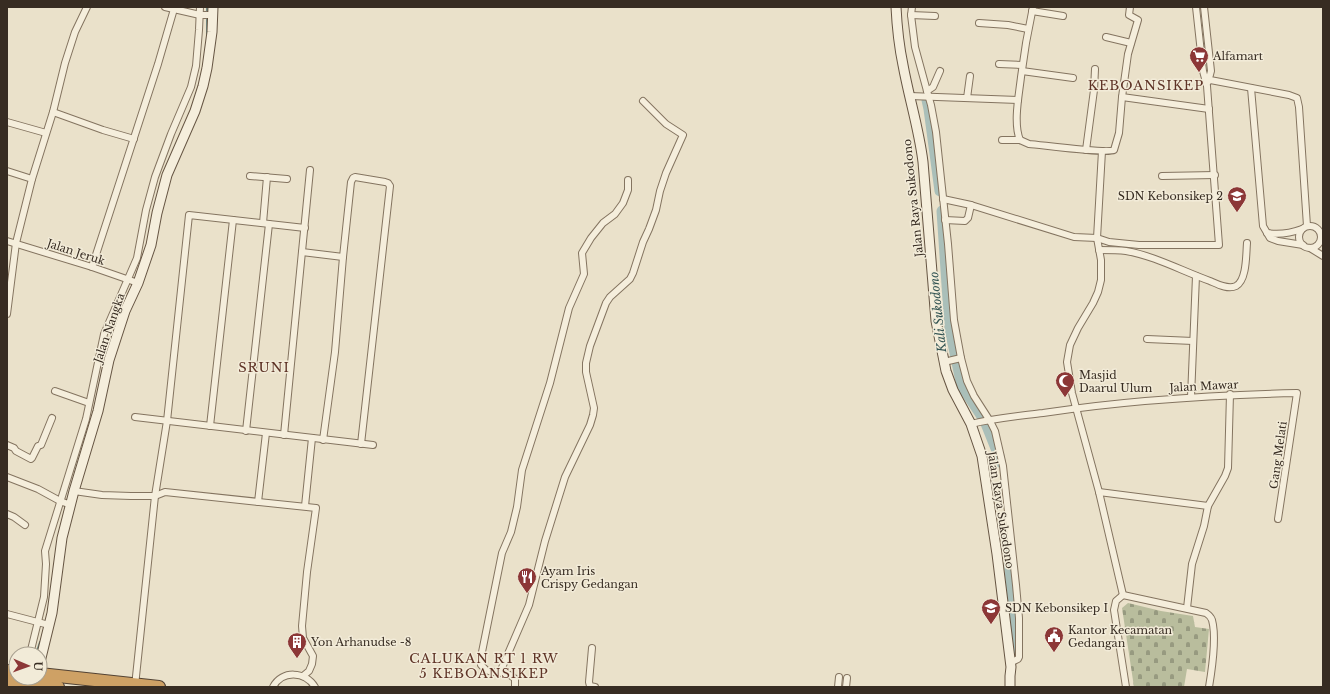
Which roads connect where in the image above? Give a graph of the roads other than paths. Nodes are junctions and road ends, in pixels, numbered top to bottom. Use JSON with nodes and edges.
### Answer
{"nodes":[{"id":1,"x":87,"y":7,"type":"edge"},
{"id":2,"x":165,"y":7,"type":"edge"},
{"id":3,"x":200,"y":7,"type":"edge"},
{"id":4,"x":896,"y":7,"type":"edge"},
{"id":5,"x":912,"y":7,"type":"edge"},
{"id":6,"x":1130,"y":7,"type":"edge"},
{"id":7,"x":1196,"y":7,"type":"edge"},
{"id":8,"x":1204,"y":7,"type":"edge"},
{"id":9,"x":174,"y":9,"type":"junction"},
{"id":10,"x":1032,"y":9,"type":"edge"},
{"id":11,"x":207,"y":14,"type":"edge"},
{"id":12,"x":911,"y":15,"type":"junction"},
{"id":13,"x":935,"y":16,"type":"dead end"},
{"id":14,"x":1063,"y":16,"type":"dead end"},
{"id":15,"x":979,"y":22,"type":"dead end"},
{"id":16,"x":1028,"y":29,"type":"junction"},
{"id":17,"x":1106,"y":37,"type":"dead end"},
{"id":18,"x":1131,"y":44,"type":"junction"},
{"id":19,"x":999,"y":64,"type":"dead end"},
{"id":20,"x":1022,"y":68,"type":"junction"},
{"id":21,"x":1095,"y":69,"type":"dead end"},
{"id":22,"x":940,"y":71,"type":"dead end"},
{"id":23,"x":970,"y":76,"type":"dead end"},
{"id":24,"x":1073,"y":78,"type":"dead end"},
{"id":25,"x":1207,"y":81,"type":"junction"},
{"id":26,"x":1251,"y":88,"type":"junction"},
{"id":27,"x":927,"y":94,"type":"junction"},
{"id":28,"x":913,"y":96,"type":"junction"},
{"id":29,"x":1122,"y":97,"type":"junction"},
{"id":30,"x":967,"y":98,"type":"junction"},
{"id":31,"x":1018,"y":100,"type":"junction"},
{"id":32,"x":643,"y":101,"type":"dead end"},
{"id":33,"x":1209,"y":109,"type":"junction"},
{"id":34,"x":53,"y":112,"type":"junction"},
{"id":35,"x":7,"y":122,"type":"edge"},
{"id":36,"x":46,"y":133,"type":"junction"},
{"id":37,"x":172,"y":135,"type":"junction"},
{"id":38,"x":134,"y":139,"type":"junction"},
{"id":39,"x":181,"y":139,"type":"junction"},
{"id":40,"x":1002,"y":140,"type":"dead end"},
{"id":41,"x":1020,"y":140,"type":"junction"},
{"id":42,"x":1086,"y":150,"type":"junction"},
{"id":43,"x":1102,"y":151,"type":"junction"},
{"id":44,"x":310,"y":170,"type":"dead end"},
{"id":45,"x":7,"y":171,"type":"edge"},
{"id":46,"x":1215,"y":175,"type":"junction"},
{"id":47,"x":250,"y":176,"type":"dead end"},
{"id":48,"x":1162,"y":176,"type":"dead end"},
{"id":49,"x":268,"y":177,"type":"junction"},
{"id":50,"x":32,"y":179,"type":"junction"},
{"id":51,"x":287,"y":179,"type":"dead end"},
{"id":52,"x":628,"y":180,"type":"dead end"},
{"id":53,"x":943,"y":199,"type":"junction"},
{"id":54,"x":971,"y":205,"type":"junction"},
{"id":55,"x":147,"y":211,"type":"junction"},
{"id":56,"x":152,"y":219,"type":"junction"},
{"id":57,"x":233,"y":220,"type":"junction"},
{"id":58,"x":945,"y":220,"type":"junction"},
{"id":59,"x":266,"y":224,"type":"junction"},
{"id":60,"x":305,"y":228,"type":"junction"},
{"id":61,"x":1305,"y":228,"type":"junction"},
{"id":62,"x":1267,"y":233,"type":"junction"},
{"id":63,"x":7,"y":241,"type":"edge"},
{"id":64,"x":16,"y":243,"type":"junction"},
{"id":65,"x":1098,"y":243,"type":"junction"},
{"id":66,"x":1247,"y":243,"type":"dead end"},
{"id":67,"x":1322,"y":243,"type":"edge"},
{"id":68,"x":1302,"y":245,"type":"junction"},
{"id":69,"x":1310,"y":248,"type":"junction"},
{"id":70,"x":302,"y":252,"type":"junction"},
{"id":71,"x":1323,"y":256,"type":"edge"},
{"id":72,"x":343,"y":257,"type":"junction"},
{"id":73,"x":92,"y":267,"type":"junction"},
{"id":74,"x":10,"y":271,"type":"edge"},
{"id":75,"x":1196,"y":276,"type":"junction"},
{"id":76,"x":133,"y":282,"type":"junction"},
{"id":77,"x":9,"y":287,"type":"edge"},
{"id":78,"x":7,"y":314,"type":"edge"},
{"id":79,"x":109,"y":324,"type":"junction"},
{"id":80,"x":118,"y":329,"type":"junction"},
{"id":81,"x":1147,"y":339,"type":"dead end"},
{"id":82,"x":1193,"y":341,"type":"junction"},
{"id":83,"x":960,"y":358,"type":"junction"},
{"id":84,"x":946,"y":361,"type":"junction"},
{"id":85,"x":55,"y":391,"type":"dead end"},
{"id":86,"x":1297,"y":393,"type":"joint"},
{"id":87,"x":1230,"y":394,"type":"junction"},
{"id":88,"x":1191,"y":396,"type":"junction"},
{"id":89,"x":89,"y":403,"type":"junction"},
{"id":90,"x":1075,"y":408,"type":"junction"},
{"id":91,"x":135,"y":417,"type":"dead end"},
{"id":92,"x":52,"y":418,"type":"dead end"},
{"id":93,"x":166,"y":421,"type":"junction"},
{"id":94,"x":989,"y":421,"type":"junction"},
{"id":95,"x":973,"y":423,"type":"junction"},
{"id":96,"x":210,"y":426,"type":"junction"},
{"id":97,"x":246,"y":430,"type":"junction"},
{"id":98,"x":266,"y":433,"type":"junction"},
{"id":99,"x":284,"y":435,"type":"junction"},
{"id":100,"x":312,"y":438,"type":"junction"},
{"id":101,"x":323,"y":440,"type":"junction"},
{"id":102,"x":361,"y":444,"type":"junction"},
{"id":103,"x":373,"y":445,"type":"dead end"},
{"id":104,"x":7,"y":446,"type":"edge"},
{"id":105,"x":7,"y":478,"type":"edge"},
{"id":106,"x":74,"y":491,"type":"junction"},
{"id":107,"x":1099,"y":492,"type":"junction"},
{"id":108,"x":155,"y":496,"type":"junction"},
{"id":109,"x":258,"y":502,"type":"junction"},
{"id":110,"x":66,"y":503,"type":"junction"},
{"id":111,"x":304,"y":506,"type":"junction"},
{"id":112,"x":1208,"y":506,"type":"junction"},
{"id":113,"x":7,"y":514,"type":"edge"},
{"id":114,"x":1278,"y":520,"type":"dead end"},
{"id":115,"x":25,"y":525,"type":"dead end"},
{"id":116,"x":1123,"y":595,"type":"junction"},
{"id":117,"x":1187,"y":608,"type":"junction"},
{"id":118,"x":7,"y":614,"type":"edge"},
{"id":119,"x":44,"y":623,"type":"junction"},
{"id":120,"x":34,"y":646,"type":"edge"},
{"id":121,"x":42,"y":646,"type":"edge"},
{"id":122,"x":592,"y":648,"type":"dead end"},
{"id":123,"x":1011,"y":665,"type":"junction"},
{"id":124,"x":501,"y":672,"type":"junction"},
{"id":125,"x":303,"y":676,"type":"junction"},
{"id":126,"x":838,"y":677,"type":"dead end"},
{"id":127,"x":847,"y":678,"type":"dead end"},
{"id":128,"x":48,"y":683,"type":"edge"},
{"id":129,"x":48,"y":685,"type":"edge"},
{"id":130,"x":135,"y":686,"type":"edge"},
{"id":131,"x":58,"y":687,"type":"edge"},
{"id":132,"x":159,"y":687,"type":"edge"},
{"id":133,"x":273,"y":687,"type":"edge"},
{"id":134,"x":315,"y":687,"type":"edge"},
{"id":135,"x":515,"y":687,"type":"edge"},
{"id":136,"x":594,"y":687,"type":"edge"},
{"id":137,"x":838,"y":687,"type":"edge"},
{"id":138,"x":846,"y":687,"type":"edge"},
{"id":139,"x":1010,"y":687,"type":"edge"},
{"id":140,"x":1016,"y":687,"type":"edge"},
{"id":141,"x":1126,"y":687,"type":"edge"},
{"id":142,"x":1209,"y":687,"type":"edge"}],
"edges":[{"from":1,"to":34,"type":"street"},
{"from":2,"to":9,"type":"street"},
{"from":3,"to":11,"type":"street"},
{"from":4,"to":28,"type":"main road","name":"Jalan Raya Sukodono"},
{"from":5,"to":12,"type":"street"},
{"from":6,"to":18,"type":"street"},
{"from":7,"to":25,"type":"street"},
{"from":8,"to":25,"type":"street"},
{"from":9,"to":11,"type":"street"},
{"from":9,"to":38,"type":"street"},
{"from":10,"to":14,"type":"street"},
{"from":10,"to":16,"type":"street"},
{"from":11,"to":37,"type":"street"},
{"from":11,"to":39,"type":"main road","name":"Jalan Nangka"},
{"from":12,"to":13,"type":"street"},
{"from":12,"to":27,"type":"street"},
{"from":15,"to":16,"type":"street"},
{"from":16,"to":20,"type":"street"},
{"from":17,"to":18,"type":"street"},
{"from":18,"to":29,"type":"street"},
{"from":19,"to":20,"type":"street"},
{"from":20,"to":24,"type":"street"},
{"from":20,"to":31,"type":"street"},
{"from":21,"to":42,"type":"street"},
{"from":22,"to":27,"type":"street"},
{"from":23,"to":30,"type":"street"},
{"from":25,"to":26,"type":"street"},
{"from":25,"to":33,"type":"street"},
{"from":26,"to":61,"type":"street"},
{"from":26,"to":62,"type":"street"},
{"from":27,"to":28,"type":"street"},
{"from":27,"to":30,"type":"street"},
{"from":27,"to":53,"type":"street"},
{"from":28,"to":84,"type":"main road","name":"Jalan Raya Sukodono"},
{"from":29,"to":33,"type":"street"},
{"from":29,"to":43,"type":"street"},
{"from":30,"to":31,"type":"street"},
{"from":31,"to":41,"type":"street"},
{"from":32,"to":124,"type":"street"},
{"from":33,"to":46,"type":"street"},
{"from":34,"to":36,"type":"street"},
{"from":34,"to":38,"type":"street"},
{"from":35,"to":36,"type":"street"},
{"from":36,"to":50,"type":"street"},
{"from":37,"to":39,"type":"street"},
{"from":37,"to":55,"type":"street"},
{"from":38,"to":73,"type":"street"},
{"from":39,"to":56,"type":"main road","name":"Jalan Nangka"},
{"from":40,"to":41,"type":"street"},
{"from":41,"to":42,"type":"street"},
{"from":42,"to":43,"type":"street"},
{"from":43,"to":65,"type":"street"},
{"from":44,"to":60,"type":"street"},
{"from":45,"to":50,"type":"street"},
{"from":46,"to":48,"type":"street"},
{"from":46,"to":65,"type":"street"},
{"from":47,"to":49,"type":"street"},
{"from":49,"to":51,"type":"street"},
{"from":49,"to":59,"type":"street"},
{"from":50,"to":64,"type":"street"},
{"from":52,"to":124,"type":"street"},
{"from":53,"to":54,"type":"street"},
{"from":53,"to":58,"type":"street"},
{"from":54,"to":58,"type":"street"},
{"from":54,"to":65,"type":"street"},
{"from":55,"to":56,"type":"street"},
{"from":55,"to":56,"type":"street"},
{"from":56,"to":76,"type":"main road","name":"Jalan Nangka"},
{"from":57,"to":59,"type":"street"},
{"from":57,"to":93,"type":"street"},
{"from":57,"to":96,"type":"street"},
{"from":58,"to":83,"type":"street"},
{"from":59,"to":60,"type":"street"},
{"from":59,"to":97,"type":"street"},
{"from":60,"to":70,"type":"street"},
{"from":61,"to":62,"type":"street"},
{"from":61,"to":67,"type":"street"},
{"from":61,"to":68,"type":"street"},
{"from":62,"to":68,"type":"street"},
{"from":63,"to":64,"type":"street","name":"Jalan Jeruk"},
{"from":64,"to":73,"type":"street","name":"Jalan Jeruk"},
{"from":64,"to":74,"type":"street"},
{"from":65,"to":75,"type":"street"},
{"from":65,"to":90,"type":"street"},
{"from":66,"to":75,"type":"street"},
{"from":67,"to":69,"type":"street"},
{"from":68,"to":69,"type":"street"},
{"from":69,"to":71,"type":"street"},
{"from":70,"to":72,"type":"street"},
{"from":70,"to":99,"type":"street"},
{"from":72,"to":101,"type":"street"},
{"from":72,"to":102,"type":"street"},
{"from":73,"to":76,"type":"street","name":"Jalan Jeruk"},
{"from":74,"to":77,"type":"street"},
{"from":75,"to":82,"type":"street"},
{"from":76,"to":79,"type":"street"},
{"from":76,"to":80,"type":"main road","name":"Jalan Nangka"},
{"from":77,"to":78,"type":"street"},
{"from":79,"to":80,"type":"street"},
{"from":79,"to":89,"type":"street"},
{"from":80,"to":106,"type":"main road","name":"Jalan Nangka"},
{"from":81,"to":82,"type":"street"},
{"from":82,"to":88,"type":"street"},
{"from":83,"to":84,"type":"street"},
{"from":83,"to":94,"type":"street"},
{"from":84,"to":95,"type":"main road","name":"Jalan Raya Sukodono"},
{"from":85,"to":89,"type":"street"},
{"from":86,"to":87,"type":"street","name":"Jalan Mawar"},
{"from":86,"to":114,"type":"street","name":"Gang Melati"},
{"from":87,"to":88,"type":"street","name":"Jalan Mawar"},
{"from":87,"to":112,"type":"street"},
{"from":88,"to":90,"type":"street","name":"Jalan Mawar"},
{"from":89,"to":110,"type":"street"},
{"from":90,"to":94,"type":"street","name":"Jalan Mawar"},
{"from":90,"to":107,"type":"street"},
{"from":91,"to":93,"type":"street"},
{"from":92,"to":104,"type":"street"},
{"from":93,"to":96,"type":"street"},
{"from":93,"to":108,"type":"street"},
{"from":94,"to":95,"type":"street","name":"Jalan Mawar"},
{"from":94,"to":123,"type":"street"},
{"from":95,"to":123,"type":"main road","name":"Jalan Raya Sukodono"},
{"from":96,"to":97,"type":"street"},
{"from":97,"to":98,"type":"street"},
{"from":98,"to":99,"type":"street"},
{"from":98,"to":109,"type":"street"},
{"from":99,"to":100,"type":"street"},
{"from":100,"to":101,"type":"street"},
{"from":100,"to":111,"type":"street"},
{"from":101,"to":102,"type":"street"},
{"from":102,"to":103,"type":"street"},
{"from":105,"to":110,"type":"street"},
{"from":106,"to":108,"type":"street"},
{"from":106,"to":110,"type":"main road","name":"Jalan Nangka"},
{"from":107,"to":112,"type":"street"},
{"from":107,"to":116,"type":"street"},
{"from":108,"to":109,"type":"street"},
{"from":108,"to":130,"type":"street"},
{"from":109,"to":111,"type":"street"},
{"from":110,"to":119,"type":"main road","name":"Jalan Nangka"},
{"from":110,"to":119,"type":"street"},
{"from":111,"to":125,"type":"street"},
{"from":112,"to":117,"type":"street"},
{"from":113,"to":115,"type":"street"},
{"from":116,"to":117,"type":"street"},
{"from":116,"to":141,"type":"street"},
{"from":117,"to":142,"type":"street"},
{"from":118,"to":119,"type":"street"},
{"from":119,"to":120,"type":"street"},
{"from":119,"to":121,"type":"main road","name":"Jalan Nangka"},
{"from":122,"to":136,"type":"street"},
{"from":123,"to":139,"type":"main road","name":"Jalan Raya Sukodono"},
{"from":123,"to":140,"type":"main road","name":"Jalan Raya Sukodono"},
{"from":124,"to":135,"type":"street"},
{"from":125,"to":133,"type":"street"},
{"from":125,"to":134,"type":"street"},
{"from":126,"to":137,"type":"street"},
{"from":127,"to":138,"type":"street"},
{"from":128,"to":130,"type":"highway"},
{"from":129,"to":131,"type":"highway"},
{"from":130,"to":132,"type":"highway"}]}
